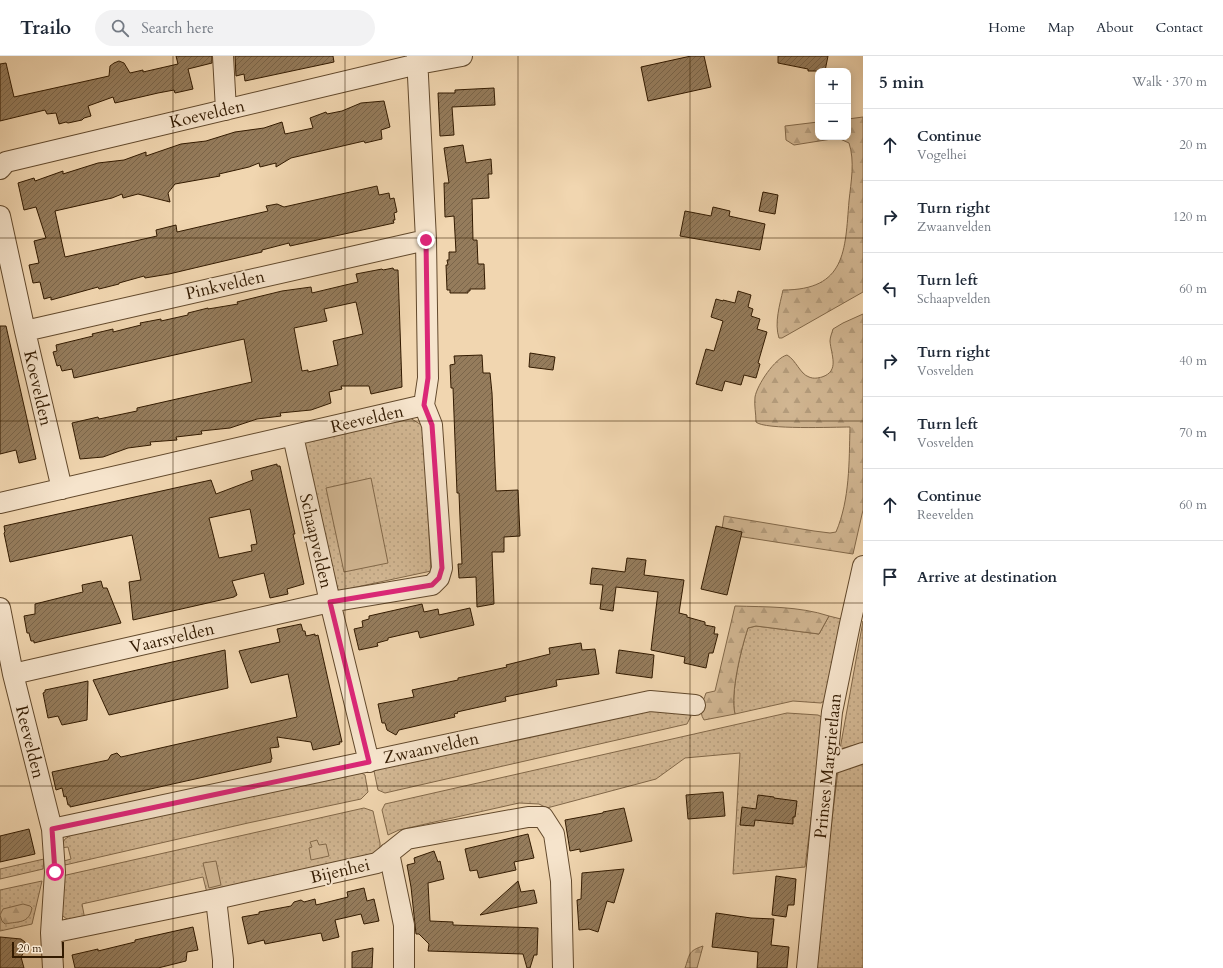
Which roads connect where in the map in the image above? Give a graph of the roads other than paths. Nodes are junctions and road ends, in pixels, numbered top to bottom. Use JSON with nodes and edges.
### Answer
{"nodes":[{"id":1,"x":223,"y":56,"type":"edge"},
{"id":2,"x":462,"y":56,"type":"edge"},
{"id":3,"x":418,"y":60,"type":"edge"},
{"id":4,"x":226,"y":110,"type":"junction"},
{"id":5,"x":0,"y":169,"type":"edge"},
{"id":6,"x":0,"y":216,"type":"edge"},
{"id":7,"x":426,"y":240,"type":"junction"},
{"id":8,"x":25,"y":331,"type":"junction"},
{"id":9,"x":424,"y":405,"type":"junction"},
{"id":10,"x":293,"y":436,"type":"junction"},
{"id":11,"x":62,"y":489,"type":"junction"},
{"id":12,"x":0,"y":503,"type":"edge"},
{"id":13,"x":863,"y":566,"type":"edge"},
{"id":14,"x":330,"y":602,"type":"junction"},
{"id":15,"x":0,"y":608,"type":"edge"},
{"id":16,"x":13,"y":674,"type":"junction"},
{"id":17,"x":695,"y":706,"type":"dead end"},
{"id":18,"x":863,"y":753,"type":"edge"},
{"id":19,"x":369,"y":762,"type":"junction"},
{"id":20,"x":828,"y":765,"type":"junction"},
{"id":21,"x":52,"y":829,"type":"junction"},
{"id":22,"x":389,"y":853,"type":"junction"},
{"id":23,"x":216,"y":899,"type":"junction"},
{"id":24,"x":51,"y":933,"type":"junction"},
{"id":25,"x":53,"y":968,"type":"edge"},
{"id":26,"x":222,"y":968,"type":"edge"},
{"id":27,"x":404,"y":968,"type":"edge"},
{"id":28,"x":563,"y":968,"type":"edge"},
{"id":29,"x":807,"y":968,"type":"edge"}],
"edges":[{"from":1,"to":4,"type":"street"},
{"from":2,"to":3,"type":"street","name":"Koevelden"},
{"from":3,"to":4,"type":"street","name":"Koevelden"},
{"from":3,"to":7,"type":"street","name":"Reevelden"},
{"from":4,"to":5,"type":"street","name":"Koevelden"},
{"from":6,"to":8,"type":"street","name":"Koevelden"},
{"from":7,"to":8,"type":"street","name":"Pinkvelden"},
{"from":7,"to":9,"type":"street","name":"Reevelden"},
{"from":8,"to":11,"type":"street","name":"Koevelden"},
{"from":9,"to":10,"type":"street","name":"Reevelden"},
{"from":9,"to":14,"type":"street","name":"Vaarsvelden"},
{"from":10,"to":11,"type":"street","name":"Reevelden"},
{"from":10,"to":14,"type":"street","name":"Schaapvelden"},
{"from":11,"to":12,"type":"street","name":"Reevelden"},
{"from":13,"to":20,"type":"street","name":"Prinses Margrietlaan"},
{"from":14,"to":16,"type":"street","name":"Vaarsvelden"},
{"from":14,"to":19,"type":"street","name":"Schaapvelden"},
{"from":15,"to":16,"type":"street","name":"Reevelden"},
{"from":16,"to":21,"type":"street","name":"Reevelden"},
{"from":17,"to":19,"type":"street","name":"Zwaanvelden"},
{"from":18,"to":20,"type":"street"},
{"from":19,"to":21,"type":"street","name":"Zwaanvelden"},
{"from":20,"to":29,"type":"street","name":"Prinses Margrietlaan"},
{"from":21,"to":24,"type":"street","name":"Reevelden"},
{"from":22,"to":23,"type":"street","name":"Bijenhei"},
{"from":22,"to":27,"type":"street"},
{"from":22,"to":28,"type":"street","name":"Bijenhei"},
{"from":23,"to":24,"type":"street","name":"Bijenhei"},
{"from":23,"to":26,"type":"street"},
{"from":24,"to":25,"type":"street","name":"Reevelden"}]}
